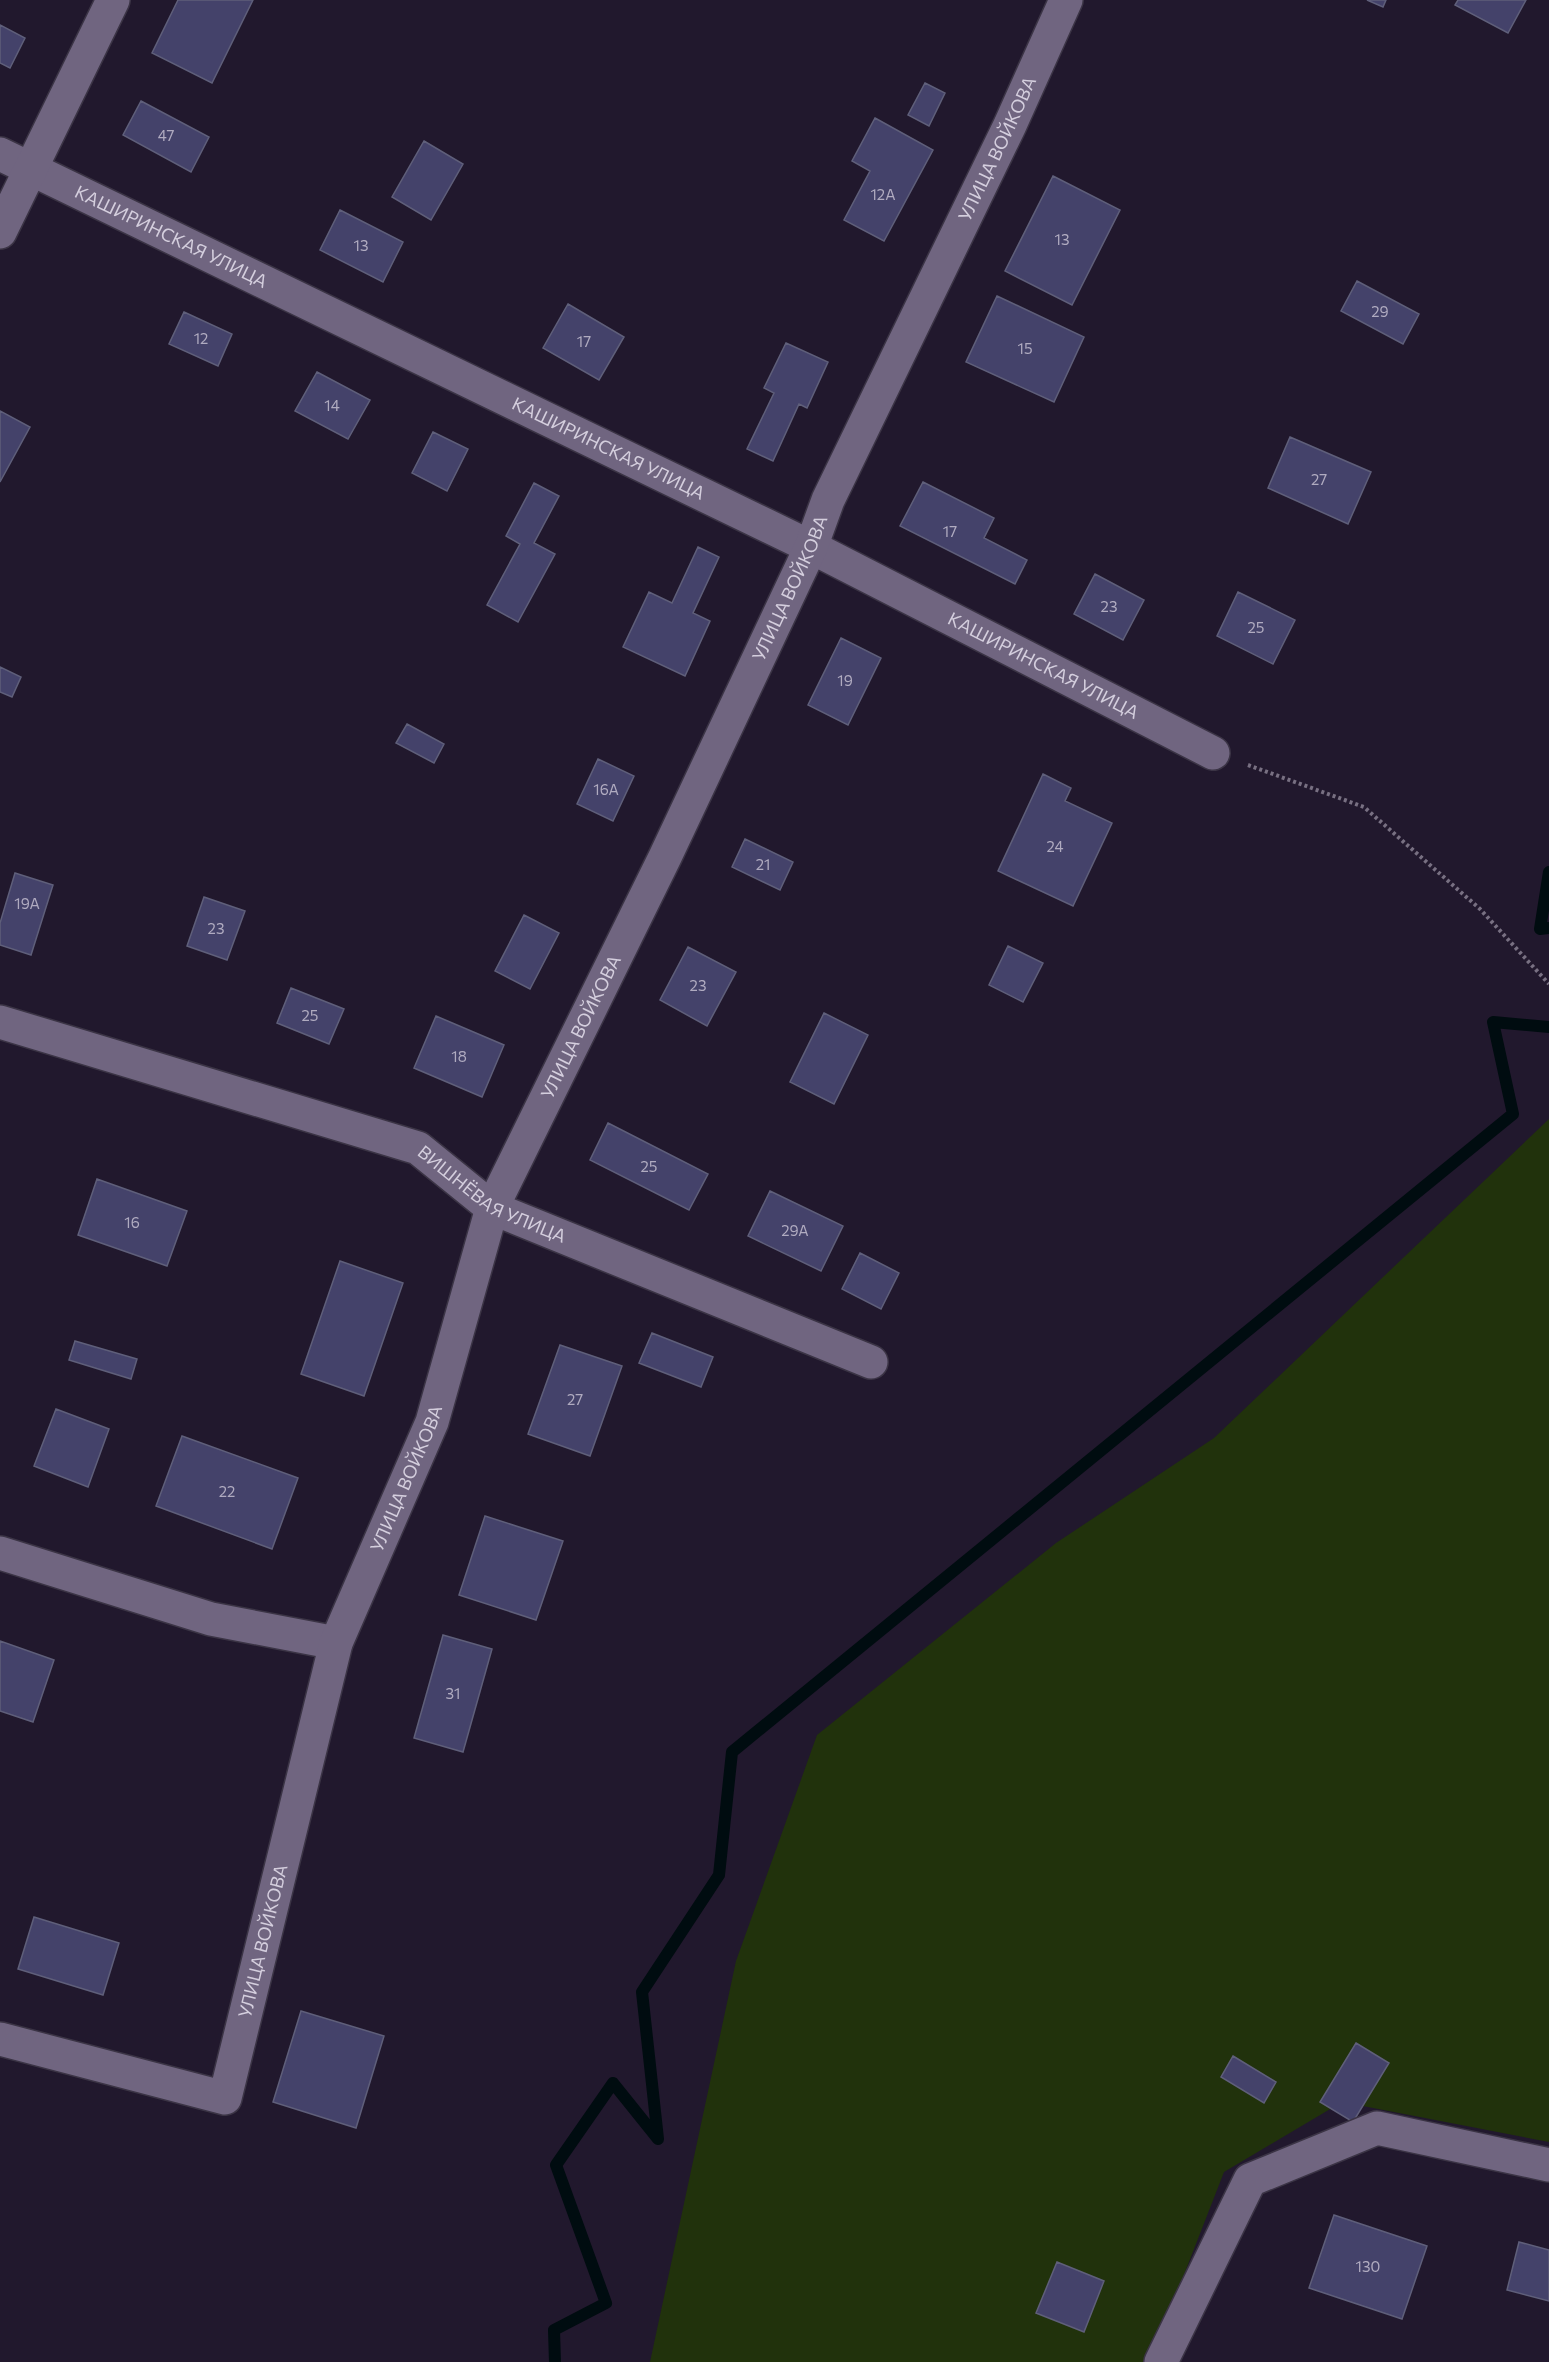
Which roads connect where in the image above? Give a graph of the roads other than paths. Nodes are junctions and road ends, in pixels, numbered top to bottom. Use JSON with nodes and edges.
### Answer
{"nodes":[{"id":1,"x":113,"y":0,"type":"edge"},
{"id":2,"x":1065,"y":0,"type":"edge"},
{"id":3,"x":0,"y":154,"type":"edge"},
{"id":4,"x":31,"y":168,"type":"junction"},
{"id":5,"x":0,"y":232,"type":"edge"},
{"id":6,"x":811,"y":547,"type":"junction"},
{"id":7,"x":1213,"y":753,"type":"road end"},
{"id":8,"x":0,"y":1022,"type":"edge"},
{"id":9,"x":492,"y":1208,"type":"junction"},
{"id":10,"x":871,"y":1362,"type":"dead end"},
{"id":11,"x":0,"y":1553,"type":"edge"},
{"id":12,"x":336,"y":1643,"type":"junction"},
{"id":13,"x":0,"y":2039,"type":"edge"},
{"id":14,"x":1549,"y":2165,"type":"edge"},
{"id":15,"x":1161,"y":2362,"type":"edge"}],
"edges":[{"from":1,"to":4,"type":"street"},
{"from":2,"to":6,"type":"street","name":"УЛИЦА ВОЙКОВА"},
{"from":3,"to":4,"type":"street","name":"КАШИРИНСКАЯ УЛИЦА"},
{"from":4,"to":5,"type":"street"},
{"from":4,"to":6,"type":"street","name":"КАШИРИНСКАЯ УЛИЦА"},
{"from":6,"to":7,"type":"street","name":"КАШИРИНСКАЯ УЛИЦА"},
{"from":6,"to":9,"type":"street","name":"УЛИЦА ВОЙКОВА"},
{"from":8,"to":9,"type":"street","name":"ВИШНЁВАЯ УЛИЦА"},
{"from":9,"to":10,"type":"street","name":"ВИШНЁВАЯ УЛИЦА"},
{"from":9,"to":12,"type":"street","name":"УЛИЦА ВОЙКОВА"},
{"from":11,"to":12,"type":"street"},
{"from":12,"to":13,"type":"street","name":"УЛИЦА ВОЙКОВА"},
{"from":14,"to":15,"type":"street"}]}
